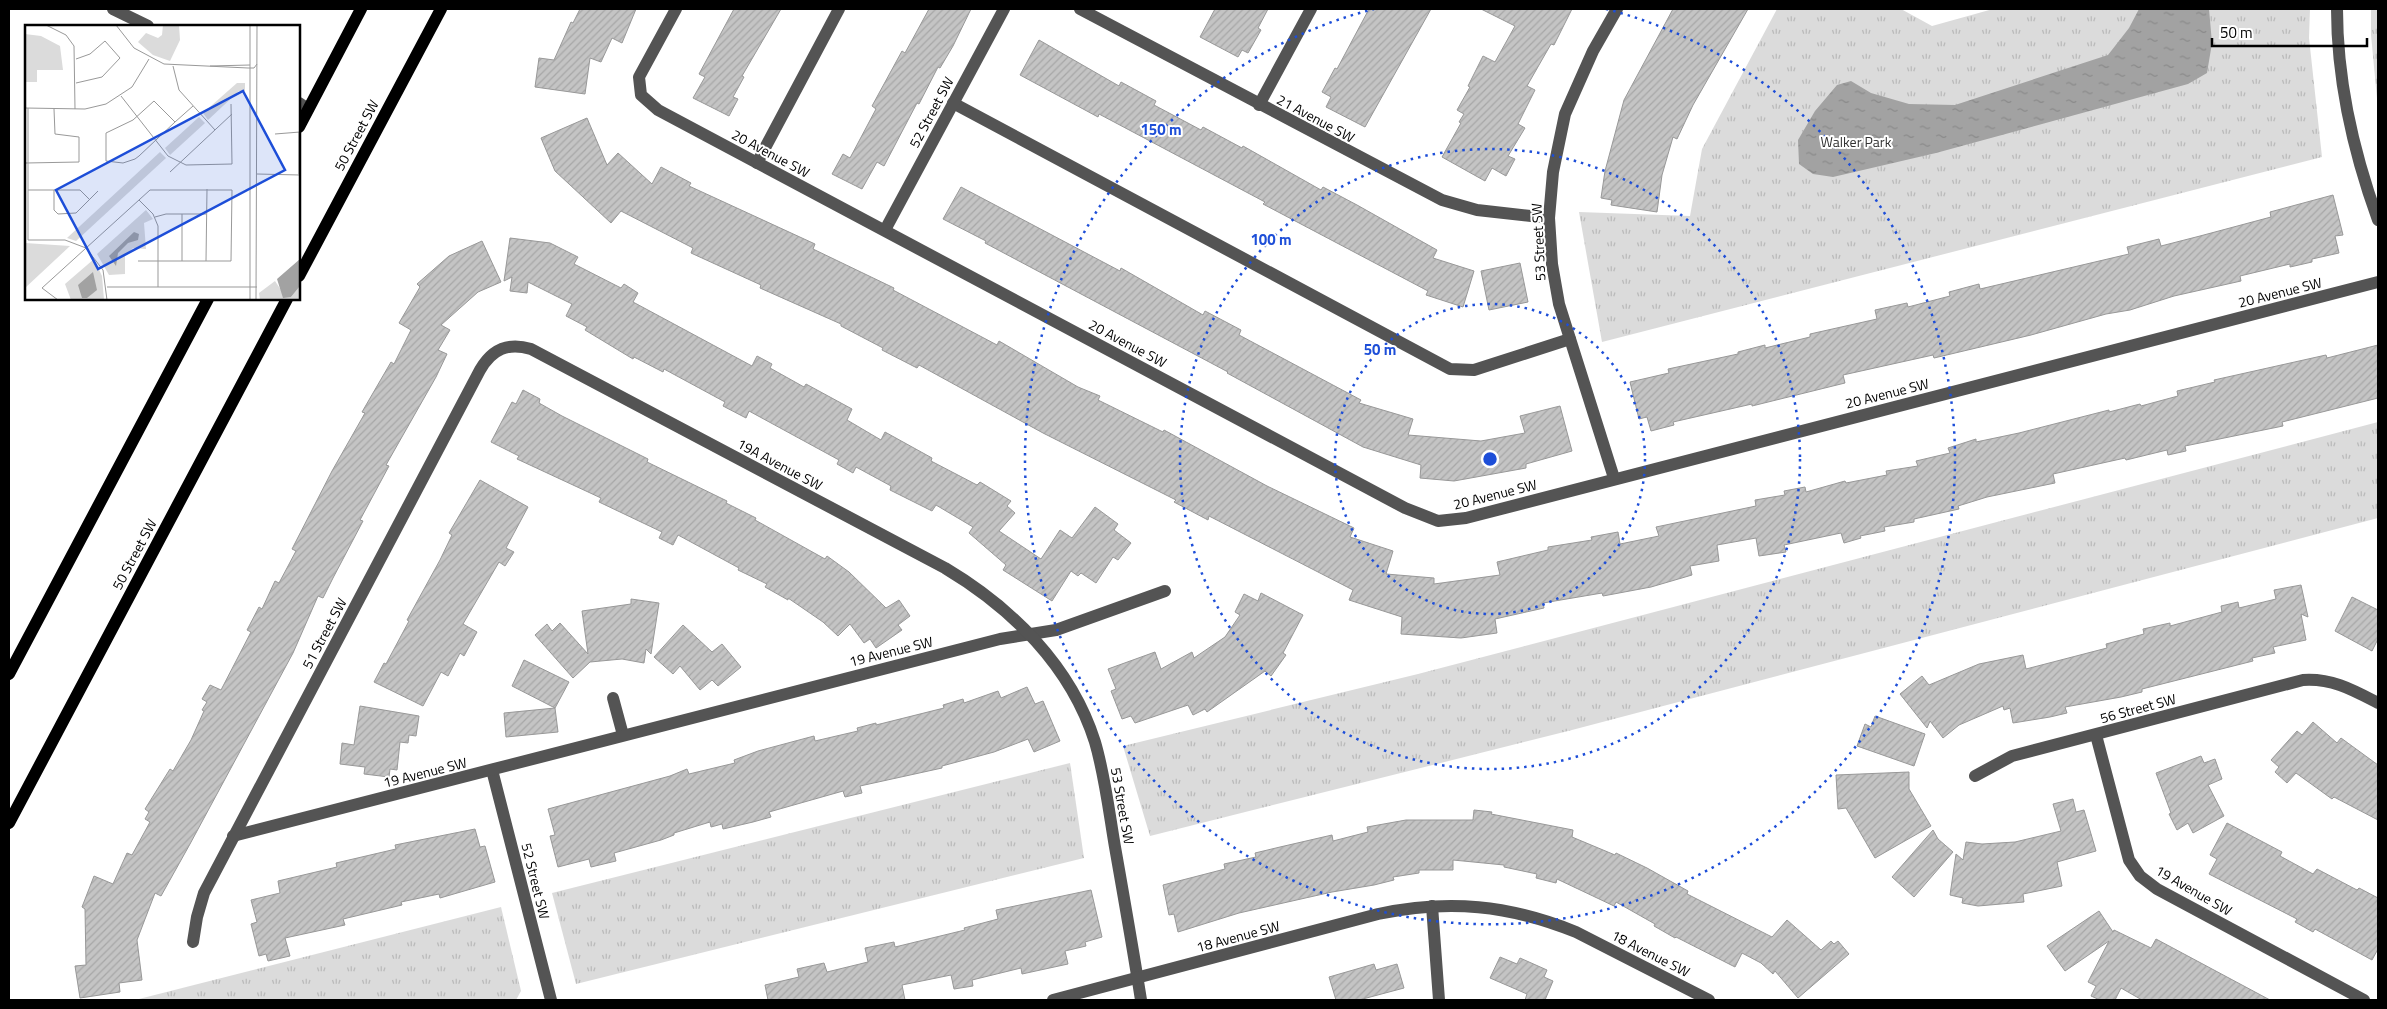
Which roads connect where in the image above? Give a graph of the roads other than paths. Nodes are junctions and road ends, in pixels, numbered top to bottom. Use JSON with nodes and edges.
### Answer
{"nodes":[{"id":1,"x":113,"y":9,"type":"edge"},
{"id":2,"x":361,"y":9,"type":"edge"},
{"id":3,"x":441,"y":9,"type":"edge"},
{"id":4,"x":676,"y":9,"type":"edge"},
{"id":5,"x":840,"y":9,"type":"edge"},
{"id":6,"x":1004,"y":9,"type":"edge"},
{"id":7,"x":1080,"y":9,"type":"edge"},
{"id":8,"x":1311,"y":9,"type":"edge"},
{"id":9,"x":1617,"y":9,"type":"edge"},
{"id":10,"x":2337,"y":9,"type":"edge"},
{"id":11,"x":146,"y":25,"type":"edge"},
{"id":12,"x":953,"y":103,"type":"junction"},
{"id":13,"x":1259,"y":105,"type":"junction"},
{"id":14,"x":303,"y":106,"type":"edge"},
{"id":15,"x":300,"y":122,"type":"edge"},
{"id":16,"x":757,"y":162,"type":"junction"},
{"id":17,"x":1549,"y":218,"type":"junction"},
{"id":18,"x":2378,"y":220,"type":"edge"},
{"id":19,"x":885,"y":230,"type":"junction"},
{"id":20,"x":300,"y":274,"type":"edge"},
{"id":21,"x":2378,"y":282,"type":"edge"},
{"id":22,"x":207,"y":300,"type":"edge"},
{"id":23,"x":286,"y":300,"type":"edge"},
{"id":24,"x":1570,"y":339,"type":"junction"},
{"id":25,"x":502,"y":347,"type":"joint"},
{"id":26,"x":1614,"y":478,"type":"junction"},
{"id":27,"x":1165,"y":591,"type":"dead end"},
{"id":28,"x":1030,"y":634,"type":"junction"},
{"id":29,"x":9,"y":674,"type":"edge"},
{"id":30,"x":613,"y":698,"type":"dead end"},
{"id":31,"x":2378,"y":703,"type":"edge"},
{"id":32,"x":623,"y":735,"type":"junction"},
{"id":33,"x":2096,"y":735,"type":"junction"},
{"id":34,"x":492,"y":770,"type":"junction"},
{"id":35,"x":1975,"y":776,"type":"dead end"},
{"id":36,"x":9,"y":823,"type":"edge"},
{"id":37,"x":233,"y":836,"type":"junction"},
{"id":38,"x":1432,"y":906,"type":"junction"},
{"id":39,"x":193,"y":942,"type":"dead end"},
{"id":40,"x":1138,"y":979,"type":"junction"},
{"id":41,"x":551,"y":1000,"type":"edge"},
{"id":42,"x":1053,"y":1000,"type":"edge"},
{"id":43,"x":1141,"y":1000,"type":"edge"},
{"id":44,"x":1438,"y":1000,"type":"edge"},
{"id":45,"x":1709,"y":1000,"type":"edge"},
{"id":46,"x":2364,"y":1000,"type":"edge"}],
"edges":[{"from":1,"to":11,"type":"street"},
{"from":2,"to":14,"type":"main road"},
{"from":3,"to":20,"type":"main road","name":"50 Street SW"},
{"from":4,"to":16,"type":"street","name":"20 Avenue SW"},
{"from":5,"to":16,"type":"street"},
{"from":6,"to":12,"type":"street","name":"52 Street SW"},
{"from":7,"to":13,"type":"street","name":"21 Avenue SW"},
{"from":8,"to":13,"type":"street"},
{"from":9,"to":17,"type":"street","name":"53 Street SW"},
{"from":10,"to":18,"type":"street"},
{"from":12,"to":19,"type":"street","name":"52 Street SW"},
{"from":12,"to":24,"type":"street"},
{"from":13,"to":17,"type":"street","name":"21 Avenue SW"},
{"from":14,"to":15,"type":"main road"},
{"from":16,"to":19,"type":"street","name":"20 Avenue SW"},
{"from":17,"to":24,"type":"street","name":"53 Street SW"},
{"from":19,"to":26,"type":"street","name":"20 Avenue SW"},
{"from":21,"to":26,"type":"street","name":"20 Avenue SW"},
{"from":22,"to":29,"type":"main road"},
{"from":23,"to":36,"type":"main road","name":"50 Street SW"},
{"from":24,"to":26,"type":"street","name":"53 Street SW"},
{"from":25,"to":28,"type":"street","name":"19A Avenue SW"},
{"from":25,"to":37,"type":"street","name":"51 Street SW"},
{"from":27,"to":28,"type":"street","name":"19 Avenue SW"},
{"from":28,"to":32,"type":"street","name":"19 Avenue SW"},
{"from":28,"to":40,"type":"street","name":"53 Street SW"},
{"from":30,"to":32,"type":"street"},
{"from":31,"to":33,"type":"street","name":"56 Street SW"},
{"from":32,"to":34,"type":"street","name":"19 Avenue SW"},
{"from":33,"to":35,"type":"street","name":"56 Street SW"},
{"from":33,"to":46,"type":"street","name":"19 Avenue SW"},
{"from":34,"to":37,"type":"street","name":"19 Avenue SW"},
{"from":34,"to":41,"type":"street","name":"52 Street SW"},
{"from":37,"to":39,"type":"street","name":"51 Street SW"},
{"from":38,"to":40,"type":"street","name":"18 Avenue SW"},
{"from":38,"to":44,"type":"street"},
{"from":38,"to":45,"type":"street","name":"18 Avenue SW"},
{"from":40,"to":42,"type":"street","name":"18 Avenue SW"},
{"from":40,"to":43,"type":"street","name":"53 Street SW"}]}
